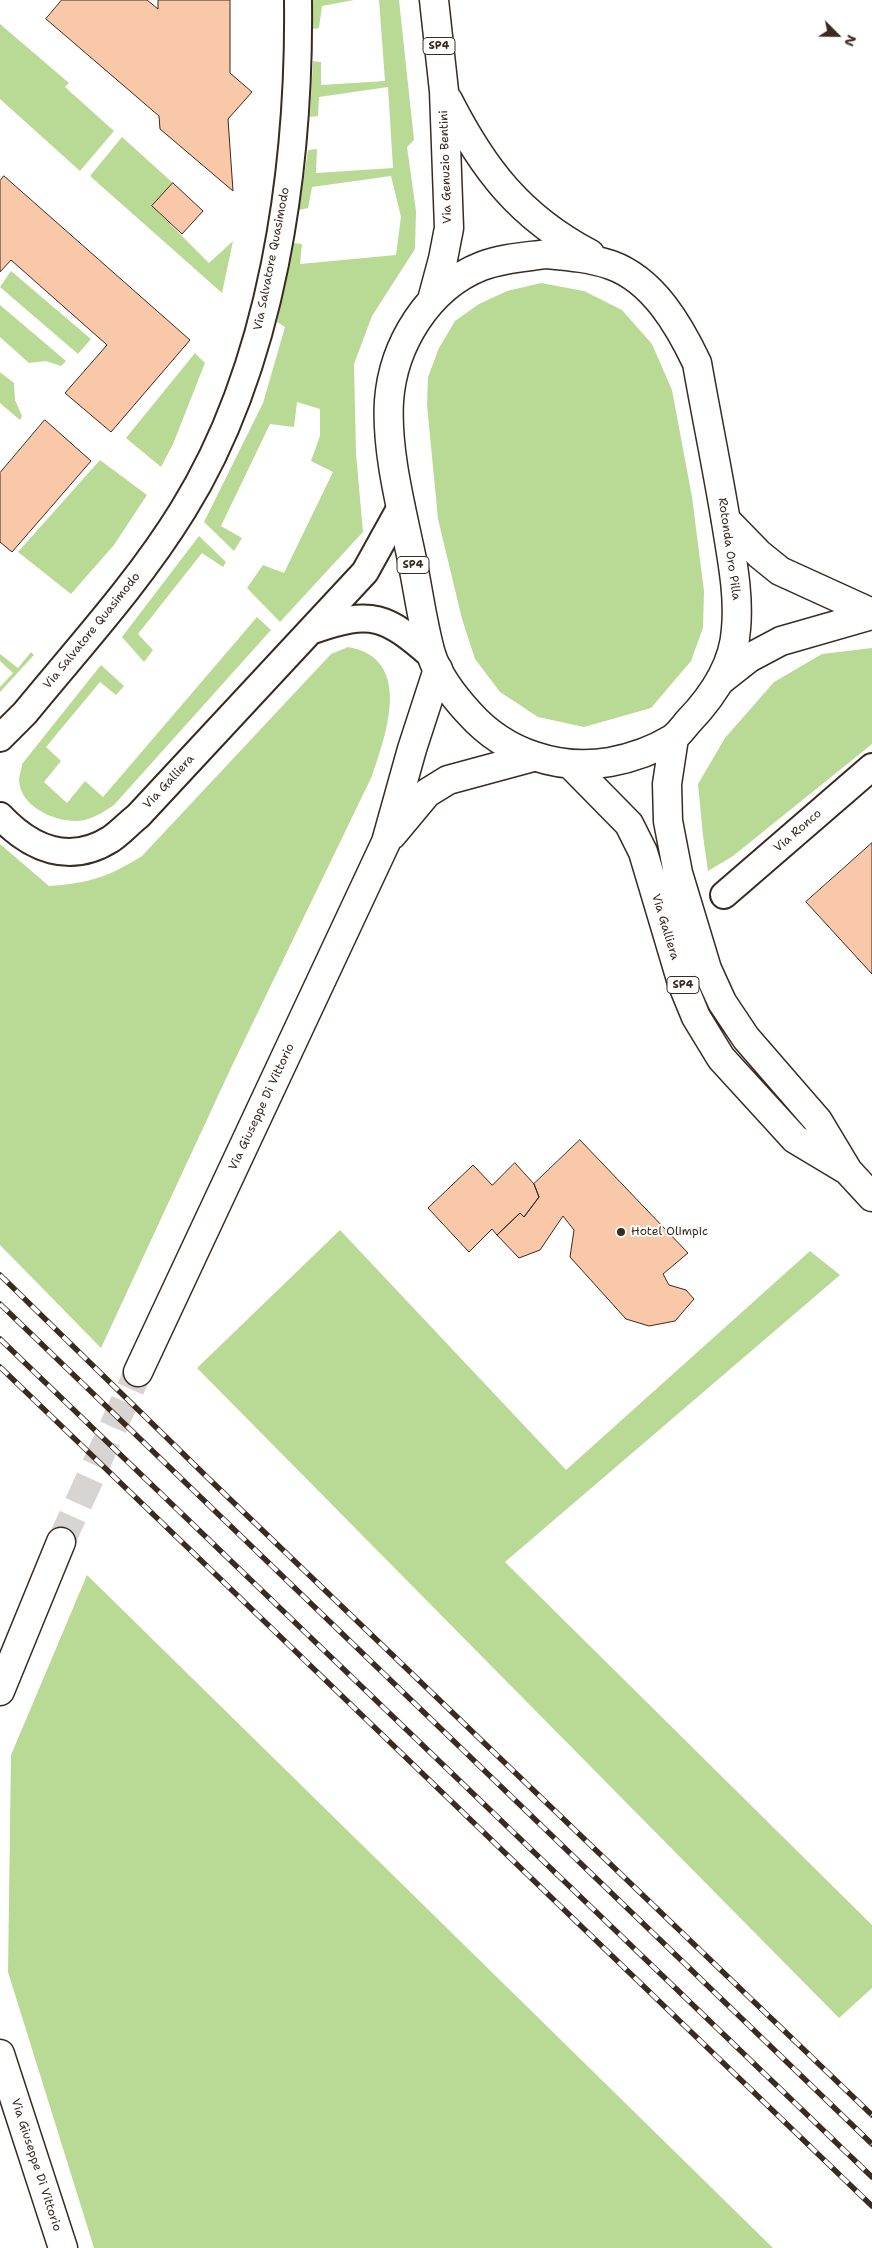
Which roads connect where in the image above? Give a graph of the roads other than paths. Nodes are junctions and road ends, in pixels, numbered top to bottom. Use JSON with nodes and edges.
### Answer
{"nodes":[{"id":1,"x":298,"y":0,"type":"edge"},
{"id":2,"x":434,"y":0,"type":"edge"},
{"id":3,"x":444,"y":92,"type":"junction"},
{"id":4,"x":612,"y":265,"type":"junction"},
{"id":5,"x":432,"y":300,"type":"junction"},
{"id":6,"x":401,"y":507,"type":"junction"},
{"id":7,"x":726,"y":520,"type":"junction"},
{"id":8,"x":872,"y":614,"type":"edge"},
{"id":9,"x":310,"y":631,"type":"junction"},
{"id":10,"x":435,"y":663,"type":"junction"},
{"id":11,"x":721,"y":680,"type":"junction"},
{"id":12,"x":0,"y":738,"type":"edge"},
{"id":13,"x":674,"y":738,"type":"junction"},
{"id":14,"x":533,"y":757,"type":"junction"},
{"id":15,"x":570,"y":764,"type":"junction"},
{"id":16,"x":872,"y":767,"type":"edge"},
{"id":17,"x":0,"y":816,"type":"edge"},
{"id":18,"x":386,"y":842,"type":"junction"},
{"id":19,"x":724,"y":895,"type":"dead end"},
{"id":20,"x":848,"y":1171,"type":"junction"},
{"id":21,"x":872,"y":1196,"type":"edge"},
{"id":22,"x":138,"y":1372,"type":"tunnel mouth"},
{"id":23,"x":61,"y":1542,"type":"tunnel mouth"},
{"id":24,"x":0,"y":1691,"type":"edge"},
{"id":25,"x":0,"y":2054,"type":"edge"},
{"id":26,"x":63,"y":2248,"type":"edge"}],
"edges":[{"from":1,"to":12,"type":"street","name":"Via Salvatore Quasimodo"},
{"from":2,"to":3,"type":"main road","name":"Via Genuzio Bentini","number":"SP4"},
{"from":3,"to":4,"type":"main road","name":"Via Genuzio Bentini","number":"SP4"},
{"from":3,"to":5,"type":"main road","name":"Via Genuzio Bentini","number":"SP4"},
{"from":4,"to":5,"type":"main road","name":"Rotonda Oro Pilla","number":"SP4"},
{"from":4,"to":7,"type":"main road","name":"Rotonda Oro Pilla","number":"SP4"},
{"from":5,"to":6,"type":"main road","name":"Rotonda Oro Pilla","number":"SP4"},
{"from":6,"to":9,"type":"street","name":"Via Galliera"},
{"from":6,"to":10,"type":"main road","name":"Rotonda Oro Pilla","number":"SP4"},
{"from":7,"to":8,"type":"main road"},
{"from":7,"to":11,"type":"main road","name":"Rotonda Oro Pilla","number":"SP4"},
{"from":8,"to":11,"type":"main road"},
{"from":9,"to":10,"type":"street","name":"Via Galliera"},
{"from":9,"to":17,"type":"street","name":"Via Galliera"},
{"from":10,"to":14,"type":"main road","name":"Rotonda Oro Pilla","number":"SP4"},
{"from":10,"to":18,"type":"main road","name":"Via Giuseppe Di Vittorio"},
{"from":11,"to":13,"type":"main road","name":"Rotonda Oro Pilla","number":"SP4"},
{"from":13,"to":15,"type":"main road","name":"Rotonda Oro Pilla","number":"SP4"},
{"from":13,"to":20,"type":"main road","name":"Via Galliera","number":"SP4"},
{"from":14,"to":15,"type":"main road","name":"Rotonda Oro Pilla","number":"SP4"},
{"from":14,"to":18,"type":"main road","name":"Via Giuseppe Di Vittorio"},
{"from":15,"to":20,"type":"main road","name":"Via Galliera","number":"SP4"},
{"from":16,"to":19,"type":"street","name":"Via Ronco"},
{"from":18,"to":22,"type":"main road","name":"Via Giuseppe Di Vittorio"},
{"from":20,"to":21,"type":"main road","name":"Via Galliera","number":"SP4"},
{"from":23,"to":24,"type":"main road"},
{"from":25,"to":26,"type":"main road","name":"Via Giuseppe Di Vittorio"}]}
